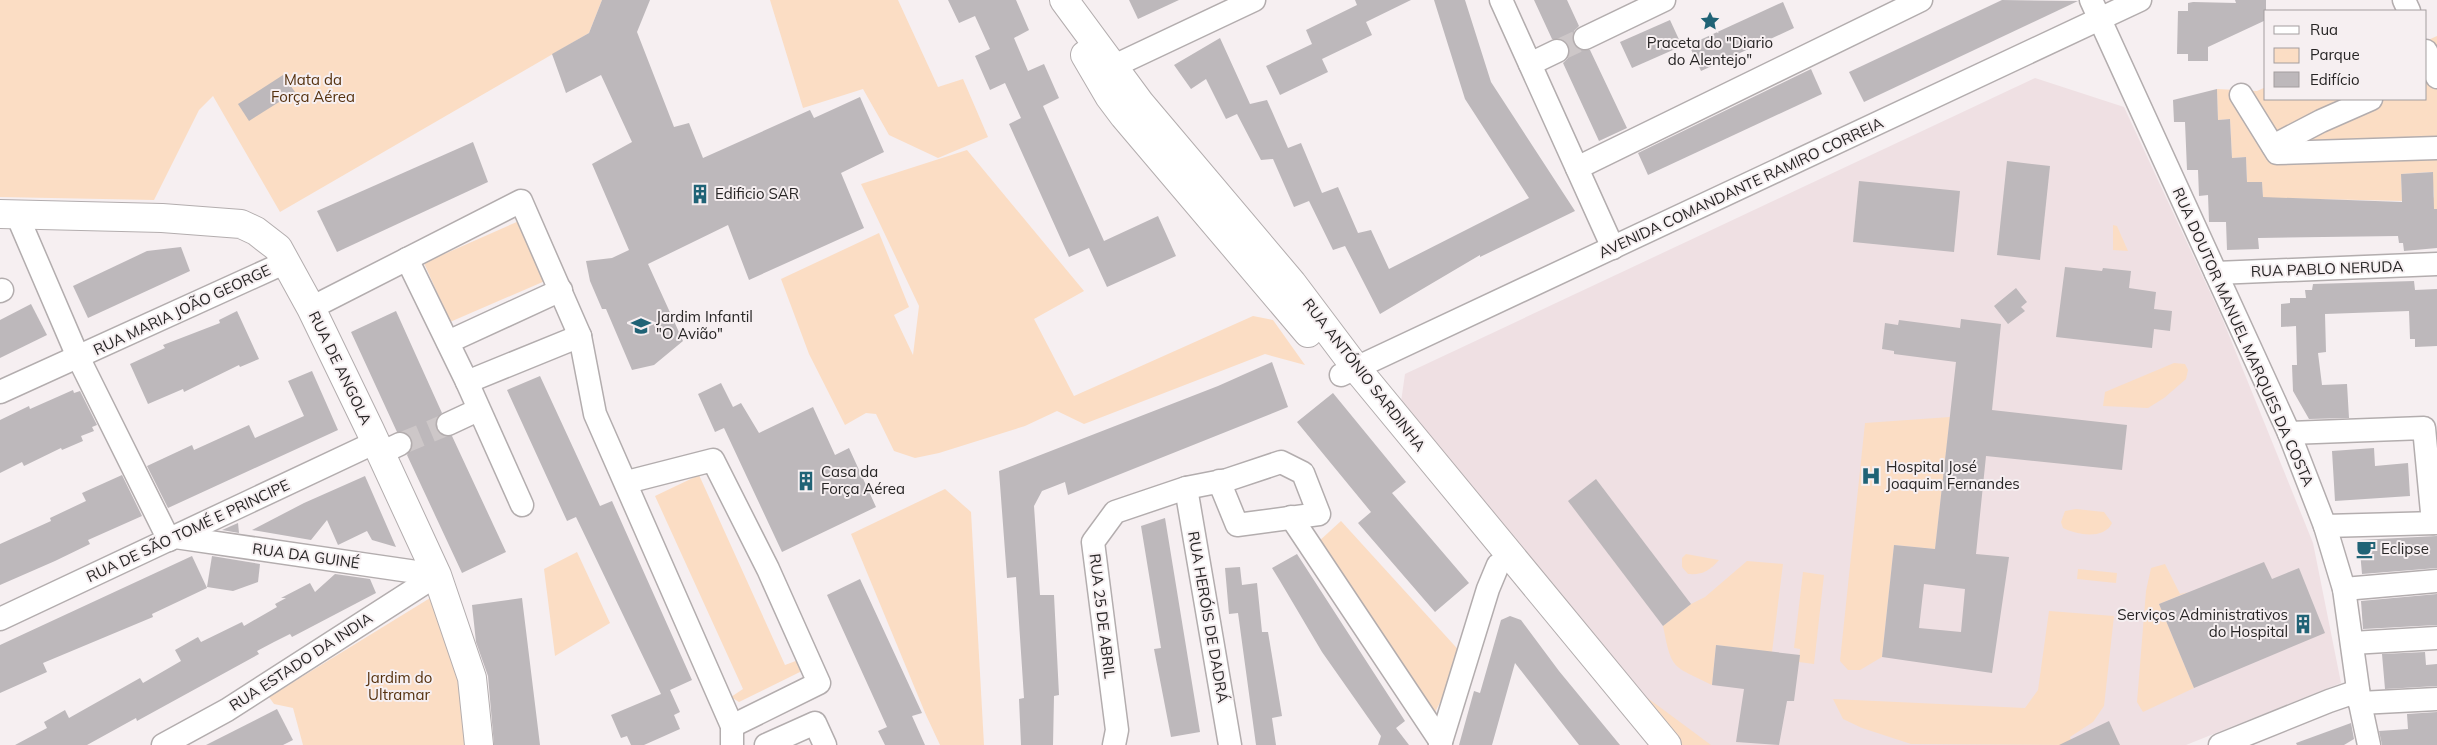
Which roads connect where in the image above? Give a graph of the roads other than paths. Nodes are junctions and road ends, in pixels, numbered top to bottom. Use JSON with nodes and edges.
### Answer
{"nodes":[{"id":1,"x":1254,"y":0,"type":"edge"},
{"id":2,"x":1501,"y":0,"type":"edge"},
{"id":3,"x":1664,"y":0,"type":"edge"},
{"id":4,"x":1921,"y":0,"type":"edge"},
{"id":5,"x":2140,"y":0,"type":"edge"},
{"id":6,"x":1064,"y":1,"type":"edge"},
{"id":7,"x":2095,"y":10,"type":"edge"},
{"id":8,"x":1585,"y":38,"type":"tunnel mouth"},
{"id":9,"x":1557,"y":51,"type":"tunnel mouth"},
{"id":10,"x":2427,"y":55,"type":"edge"},
{"id":11,"x":1530,"y":64,"type":"junction"},
{"id":12,"x":1112,"y":67,"type":"junction"},
{"id":13,"x":2432,"y":74,"type":"edge"},
{"id":14,"x":2241,"y":95,"type":"dead end"},
{"id":15,"x":1109,"y":96,"type":"junction"},
{"id":16,"x":2369,"y":100,"type":"edge"},
{"id":17,"x":2273,"y":146,"type":"junction"},
{"id":18,"x":2437,"y":148,"type":"edge"},
{"id":19,"x":1577,"y":168,"type":"junction"},
{"id":20,"x":8,"y":214,"type":"edge"},
{"id":21,"x":1613,"y":248,"type":"junction"},
{"id":22,"x":407,"y":259,"type":"junction"},
{"id":23,"x":286,"y":262,"type":"junction"},
{"id":24,"x":2437,"y":264,"type":"edge"},
{"id":25,"x":2216,"y":273,"type":"junction"},
{"id":26,"x":561,"y":290,"type":"junction"},
{"id":27,"x":311,"y":308,"type":"junction"},
{"id":28,"x":580,"y":336,"type":"junction"},
{"id":29,"x":448,"y":342,"type":"junction"},
{"id":30,"x":78,"y":357,"type":"junction"},
{"id":31,"x":1349,"y":372,"type":"junction"},
{"id":32,"x":467,"y":382,"type":"junction"},
{"id":33,"x":0,"y":392,"type":"edge"},
{"id":34,"x":478,"y":410,"type":"junction"},
{"id":35,"x":448,"y":424,"type":"tunnel mouth"},
{"id":36,"x":2289,"y":433,"type":"junction"},
{"id":37,"x":386,"y":446,"type":"junction"},
{"id":38,"x":1218,"y":481,"type":"junction"},
{"id":39,"x":626,"y":482,"type":"junction"},
{"id":40,"x":1186,"y":488,"type":"junction"},
{"id":41,"x":522,"y":505,"type":"dead end"},
{"id":42,"x":1291,"y":517,"type":"junction"},
{"id":43,"x":2435,"y":523,"type":"edge"},
{"id":44,"x":2325,"y":526,"type":"junction"},
{"id":45,"x":172,"y":538,"type":"junction"},
{"id":46,"x":1498,"y":565,"type":"junction"},
{"id":47,"x":437,"y":575,"type":"junction"},
{"id":48,"x":2437,"y":581,"type":"edge"},
{"id":49,"x":2344,"y":589,"type":"junction"},
{"id":50,"x":0,"y":619,"type":"edge"},
{"id":51,"x":2437,"y":638,"type":"edge"},
{"id":52,"x":2352,"y":643,"type":"junction"},
{"id":53,"x":2359,"y":697,"type":"junction"},
{"id":54,"x":2437,"y":699,"type":"edge"},
{"id":55,"x":732,"y":736,"type":"edge"},
{"id":56,"x":1441,"y":743,"type":"edge"},
{"id":57,"x":163,"y":745,"type":"edge"},
{"id":58,"x":479,"y":745,"type":"edge"},
{"id":59,"x":766,"y":745,"type":"edge"},
{"id":60,"x":825,"y":745,"type":"edge"},
{"id":61,"x":1114,"y":745,"type":"edge"},
{"id":62,"x":1230,"y":745,"type":"edge"},
{"id":63,"x":1647,"y":745,"type":"edge"},
{"id":64,"x":1667,"y":745,"type":"edge"},
{"id":65,"x":2220,"y":745,"type":"edge"},
{"id":66,"x":2369,"y":745,"type":"edge"}],
"edges":[{"from":1,"to":12,"type":"street"},
{"from":2,"to":11,"type":"street"},
{"from":3,"to":8,"type":"street"},
{"from":4,"to":19,"type":"street"},
{"from":5,"to":7,"type":"street","name":"AVENIDA COMANDANTE RAMIRO CORREIA"},
{"from":6,"to":12,"type":"main road","name":"RUA ANTÓNIO SARDINHA"},
{"from":6,"to":15,"type":"main road","name":"RUA ANTÓNIO SARDINHA"},
{"from":7,"to":21,"type":"street","name":"AVENIDA COMANDANTE RAMIRO CORREIA"},
{"from":7,"to":25,"type":"street","name":"RUA DOUTOR MANUEL MARQUES DA COSTA"},
{"from":9,"to":11,"type":"street"},
{"from":10,"to":13,"type":"street"},
{"from":11,"to":19,"type":"street"},
{"from":12,"to":15,"type":"street"},
{"from":12,"to":31,"type":"main road","name":"RUA ANTÓNIO SARDINHA"},
{"from":14,"to":17,"type":"street"},
{"from":15,"to":31,"type":"main road","name":"RUA ANTÓNIO SARDINHA"},
{"from":16,"to":17,"type":"street"},
{"from":17,"to":18,"type":"street"},
{"from":19,"to":21,"type":"street"},
{"from":20,"to":23,"type":"main road","name":"RUA DE ANGOLA"},
{"from":20,"to":30,"type":"street"},
{"from":21,"to":31,"type":"street","name":"AVENIDA COMANDANTE RAMIRO CORREIA"},
{"from":22,"to":26,"type":"street"},
{"from":22,"to":27,"type":"street"},
{"from":22,"to":29,"type":"street"},
{"from":23,"to":27,"type":"main road","name":"RUA DE ANGOLA"},
{"from":23,"to":30,"type":"street","name":"RUA MARIA JOÃO GEORGE"},
{"from":24,"to":25,"type":"street","name":"RUA PABLO NERUDA"},
{"from":25,"to":36,"type":"street","name":"RUA DOUTOR MANUEL MARQUES DA COSTA"},
{"from":26,"to":28,"type":"street"},
{"from":26,"to":29,"type":"street"},
{"from":27,"to":37,"type":"main road","name":"RUA DE ANGOLA"},
{"from":28,"to":32,"type":"street"},
{"from":28,"to":39,"type":"street"},
{"from":29,"to":32,"type":"street"},
{"from":30,"to":33,"type":"street","name":"RUA MARIA JOÃO GEORGE"},
{"from":30,"to":45,"type":"street"},
{"from":31,"to":46,"type":"main road","name":"RUA ANTÓNIO SARDINHA"},
{"from":31,"to":64,"type":"main road","name":"RUA ANTÓNIO SARDINHA"},
{"from":32,"to":34,"type":"street"},
{"from":34,"to":35,"type":"street"},
{"from":34,"to":41,"type":"street"},
{"from":36,"to":43,"type":"street"},
{"from":36,"to":44,"type":"street","name":"RUA DOUTOR MANUEL MARQUES DA COSTA"},
{"from":37,"to":45,"type":"street","name":"RUA DE SÃO TOMÉ E PRINCIPE"},
{"from":37,"to":47,"type":"main road","name":"RUA DE ANGOLA"},
{"from":38,"to":40,"type":"street","name":"RUA 25 DE ABRIL"},
{"from":38,"to":42,"type":"street","name":"RUA 25 DE ABRIL"},
{"from":38,"to":42,"type":"street","name":"RUA 25 DE ABRIL"},
{"from":39,"to":55,"type":"street"},
{"from":39,"to":55,"type":"street"},
{"from":40,"to":61,"type":"street","name":"RUA 25 DE ABRIL"},
{"from":40,"to":62,"type":"street","name":"RUA HERÓIS DE DADRÁ"},
{"from":42,"to":56,"type":"street"},
{"from":43,"to":44,"type":"street"},
{"from":44,"to":49,"type":"street","name":"RUA DOUTOR MANUEL MARQUES DA COSTA"},
{"from":45,"to":47,"type":"street","name":"RUA DA GUINÉ"},
{"from":45,"to":50,"type":"street","name":"RUA DE SÃO TOMÉ E PRINCIPE"},
{"from":46,"to":56,"type":"street"},
{"from":46,"to":63,"type":"main road","name":"RUA ANTÓNIO SARDINHA"},
{"from":47,"to":57,"type":"street","name":"RUA ESTADO DA INDIA"},
{"from":47,"to":58,"type":"main road","name":"RUA DE ANGOLA"},
{"from":48,"to":49,"type":"street"},
{"from":49,"to":52,"type":"street","name":"RUA DOUTOR MANUEL MARQUES DA COSTA"},
{"from":51,"to":52,"type":"street"},
{"from":52,"to":53,"type":"street","name":"RUA DOUTOR MANUEL MARQUES DA COSTA"},
{"from":53,"to":54,"type":"street"},
{"from":53,"to":65,"type":"street"},
{"from":53,"to":66,"type":"street","name":"RUA DOUTOR MANUEL MARQUES DA COSTA"},
{"from":59,"to":60,"type":"street"}]}
